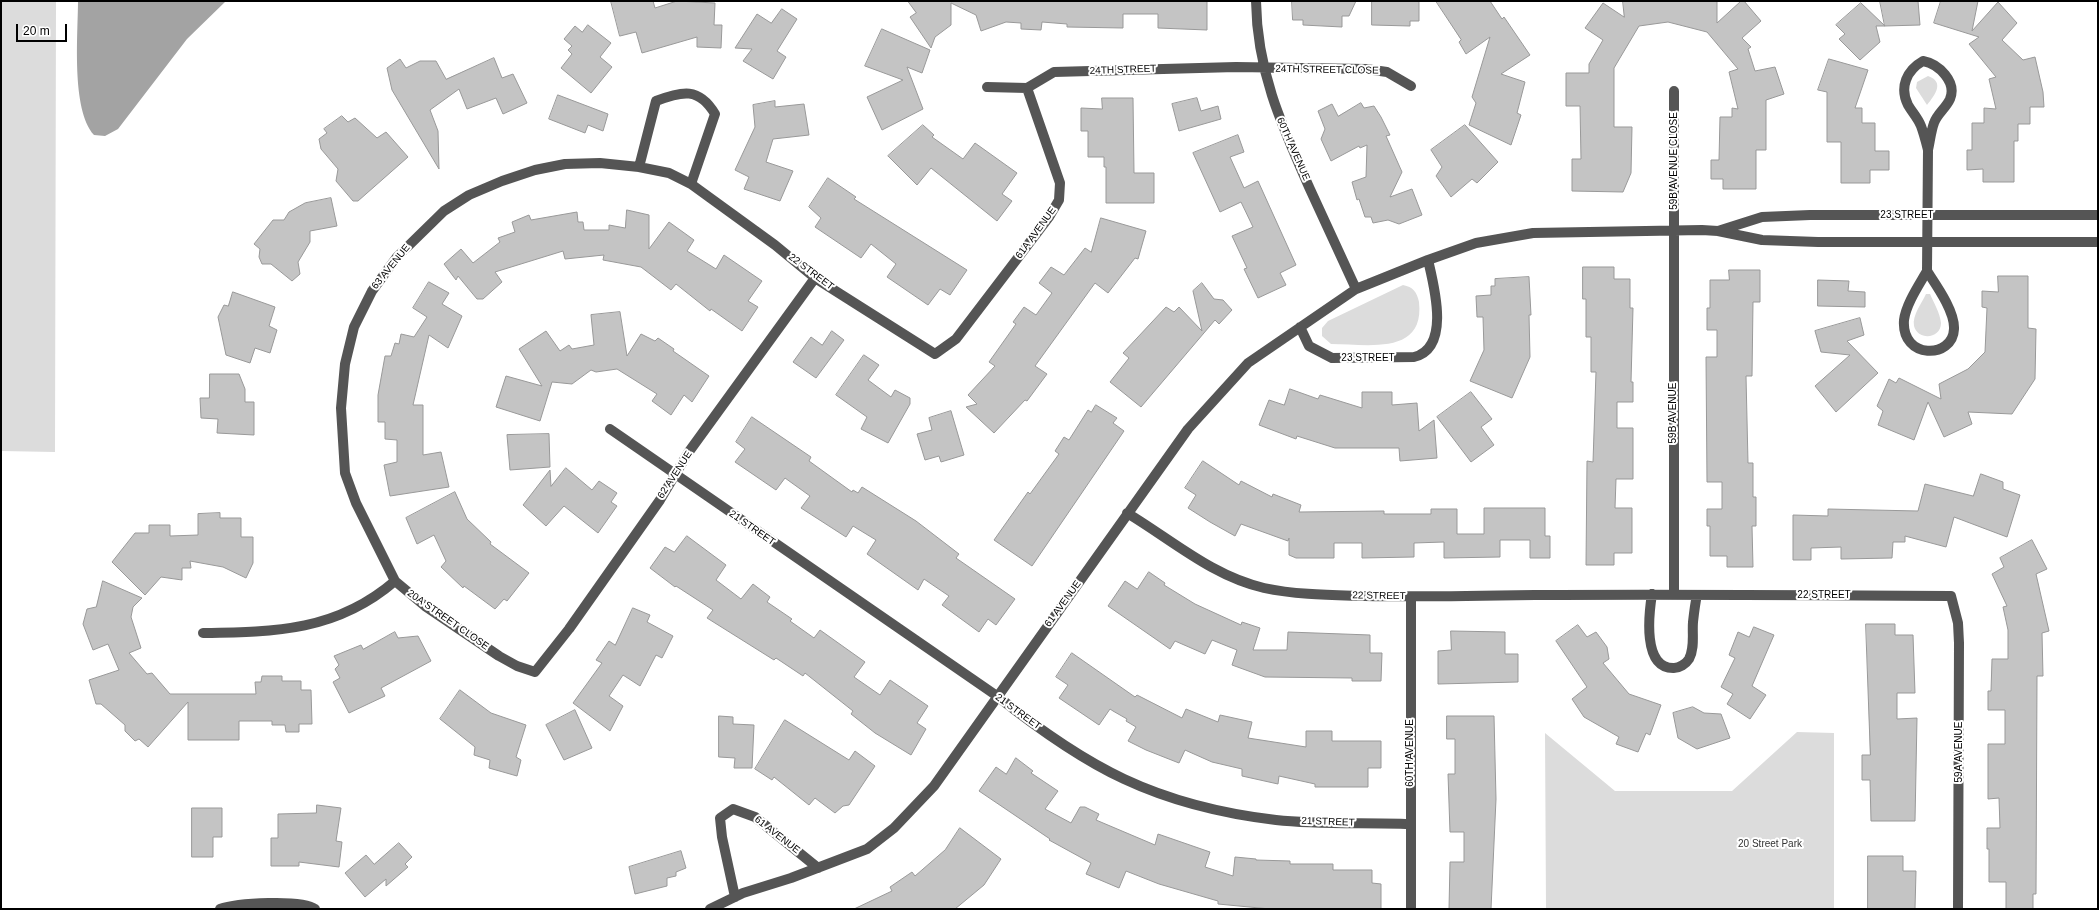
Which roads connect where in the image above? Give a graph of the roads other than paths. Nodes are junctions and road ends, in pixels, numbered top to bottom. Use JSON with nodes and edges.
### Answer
{"nodes":[{"id":1,"x":1256,"y":1,"type":"edge"},
{"id":2,"x":1264,"y":68,"type":"junction"},
{"id":3,"x":1411,"y":86,"type":"dead end"},
{"id":4,"x":987,"y":87,"type":"dead end"},
{"id":5,"x":1027,"y":88,"type":"junction"},
{"id":6,"x":1674,"y":91,"type":"dead end"},
{"id":7,"x":1928,"y":150,"type":"junction"},
{"id":8,"x":639,"y":167,"type":"junction"},
{"id":9,"x":691,"y":184,"type":"junction"},
{"id":10,"x":1929,"y":215,"type":"junction"},
{"id":11,"x":2098,"y":215,"type":"edge"},
{"id":12,"x":1718,"y":231,"type":"junction"},
{"id":13,"x":1674,"y":232,"type":"junction"},
{"id":14,"x":2098,"y":242,"type":"edge"},
{"id":15,"x":1928,"y":243,"type":"junction"},
{"id":16,"x":1428,"y":260,"type":"junction"},
{"id":17,"x":1927,"y":271,"type":"junction"},
{"id":18,"x":815,"y":278,"type":"junction"},
{"id":19,"x":1356,"y":289,"type":"junction"},
{"id":20,"x":1300,"y":327,"type":"junction"},
{"id":21,"x":935,"y":354,"type":"joint"},
{"id":22,"x":610,"y":429,"type":"dead end"},
{"id":23,"x":675,"y":474,"type":"junction"},
{"id":24,"x":1127,"y":513,"type":"junction"},
{"id":25,"x":395,"y":581,"type":"junction"},
{"id":26,"x":1652,"y":594,"type":"junction"},
{"id":27,"x":1674,"y":594,"type":"junction"},
{"id":28,"x":1696,"y":595,"type":"junction"},
{"id":29,"x":1951,"y":596,"type":"joint"},
{"id":30,"x":1411,"y":597,"type":"junction"},
{"id":31,"x":203,"y":633,"type":"dead end"},
{"id":32,"x":535,"y":672,"type":"joint"},
{"id":33,"x":997,"y":696,"type":"junction"},
{"id":34,"x":1410,"y":824,"type":"junction"},
{"id":35,"x":818,"y":868,"type":"junction"},
{"id":36,"x":735,"y":897,"type":"junction"},
{"id":37,"x":220,"y":909,"type":"edge"},
{"id":38,"x":315,"y":909,"type":"edge"},
{"id":39,"x":710,"y":909,"type":"edge"},
{"id":40,"x":1411,"y":909,"type":"edge"},
{"id":41,"x":1958,"y":909,"type":"edge"}],
"edges":[{"from":1,"to":2,"type":"street","name":"60TH AVENUE"},
{"from":2,"to":3,"type":"street","name":"24TH STREET CLOSE"},
{"from":2,"to":5,"type":"street","name":"24TH STREET"},
{"from":2,"to":19,"type":"street","name":"60TH AVENUE"},
{"from":4,"to":5,"type":"street"},
{"from":5,"to":21,"type":"street","name":"61A AVENUE"},
{"from":6,"to":13,"type":"street","name":"59B AVENUE CLOSE"},
{"from":7,"to":7,"type":"street"},
{"from":7,"to":10,"type":"street"},
{"from":8,"to":9,"type":"street","name":"63 AVENUE"},
{"from":8,"to":9,"type":"street"},
{"from":8,"to":25,"type":"street","name":"63 AVENUE"},
{"from":9,"to":18,"type":"street","name":"22 STREET"},
{"from":10,"to":11,"type":"street","name":"23 STREET"},
{"from":10,"to":12,"type":"street","name":"23 STREET"},
{"from":10,"to":15,"type":"street"},
{"from":12,"to":13,"type":"street","name":"23 STREET"},
{"from":12,"to":15,"type":"street","name":"23 STREET"},
{"from":13,"to":16,"type":"street","name":"23 STREET"},
{"from":13,"to":27,"type":"street","name":"59B AVENUE"},
{"from":14,"to":15,"type":"street","name":"23 STREET"},
{"from":15,"to":17,"type":"street"},
{"from":16,"to":19,"type":"street","name":"23 STREET"},
{"from":16,"to":20,"type":"street","name":"23 STREET"},
{"from":17,"to":17,"type":"street"},
{"from":18,"to":21,"type":"street","name":"22 STREET"},
{"from":18,"to":23,"type":"street","name":"62 AVENUE"},
{"from":19,"to":20,"type":"street","name":"23 STREET"},
{"from":20,"to":24,"type":"street","name":"61 AVENUE"},
{"from":22,"to":23,"type":"street","name":"21 STREET"},
{"from":23,"to":32,"type":"street","name":"62 AVENUE"},
{"from":23,"to":33,"type":"street","name":"21 STREET"},
{"from":24,"to":30,"type":"street","name":"22 STREET"},
{"from":24,"to":33,"type":"street","name":"61 AVENUE"},
{"from":25,"to":31,"type":"street"},
{"from":25,"to":32,"type":"street","name":"20A STREET CLOSE"},
{"from":26,"to":27,"type":"street","name":"22 STREET"},
{"from":26,"to":28,"type":"street"},
{"from":26,"to":30,"type":"street","name":"22 STREET"},
{"from":27,"to":28,"type":"street","name":"22 STREET"},
{"from":28,"to":29,"type":"street","name":"22 STREET"},
{"from":29,"to":41,"type":"street","name":"59A AVENUE"},
{"from":30,"to":34,"type":"street","name":"60TH AVENUE"},
{"from":33,"to":34,"type":"street","name":"21 STREET"},
{"from":33,"to":35,"type":"street","name":"61 AVENUE"},
{"from":34,"to":40,"type":"street","name":"60TH AVENUE"},
{"from":35,"to":36,"type":"street","name":"61 AVENUE"},
{"from":35,"to":36,"type":"street","name":"61 AVENUE"},
{"from":36,"to":39,"type":"street","name":"61 AVENUE"},
{"from":37,"to":38,"type":"street"}]}
